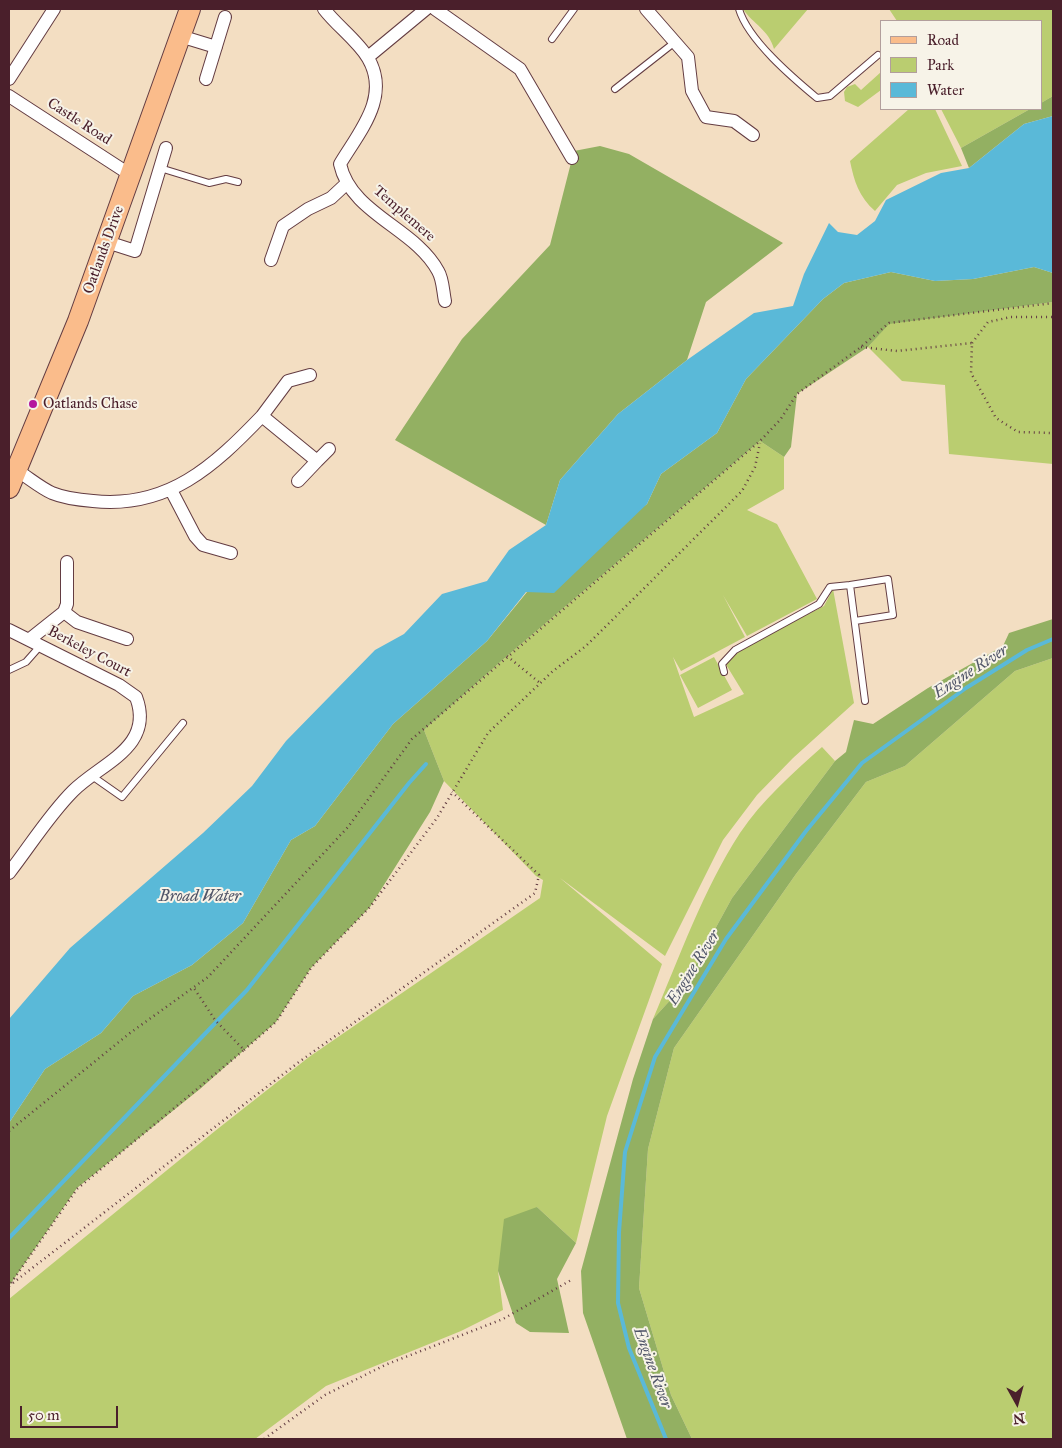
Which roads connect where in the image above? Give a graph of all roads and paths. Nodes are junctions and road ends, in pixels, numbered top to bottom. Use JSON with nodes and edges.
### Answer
{"nodes":[{"id":1,"x":54,"y":9,"type":"edge"},
{"id":2,"x":190,"y":9,"type":"edge"},
{"id":3,"x":324,"y":9,"type":"edge"},
{"id":4,"x":426,"y":9,"type":"edge"},
{"id":5,"x":435,"y":9,"type":"edge"},
{"id":6,"x":574,"y":9,"type":"edge"},
{"id":7,"x":646,"y":9,"type":"edge"},
{"id":8,"x":739,"y":9,"type":"edge"},
{"id":9,"x":225,"y":17,"type":"dead end"},
{"id":10,"x":180,"y":36,"type":"junction"},
{"id":11,"x":552,"y":39,"type":"dead end"},
{"id":12,"x":675,"y":42,"type":"junction"},
{"id":13,"x":216,"y":47,"type":"junction"},
{"id":14,"x":878,"y":55,"type":"dead end"},
{"id":15,"x":368,"y":58,"type":"junction"},
{"id":16,"x":9,"y":79,"type":"edge"},
{"id":17,"x":206,"y":79,"type":"dead end"},
{"id":18,"x":615,"y":89,"type":"dead end"},
{"id":19,"x":9,"y":96,"type":"edge"},
{"id":20,"x":753,"y":135,"type":"dead end"},
{"id":21,"x":166,"y":148,"type":"dead end"},
{"id":22,"x":572,"y":158,"type":"dead end"},
{"id":23,"x":160,"y":168,"type":"junction"},
{"id":24,"x":132,"y":173,"type":"junction"},
{"id":25,"x":238,"y":182,"type":"dead end"},
{"id":26,"x":346,"y":184,"type":"junction"},
{"id":27,"x":107,"y":242,"type":"junction"},
{"id":28,"x":271,"y":260,"type":"dead end"},
{"id":29,"x":444,"y":301,"type":"dead end"},
{"id":30,"x":1053,"y":303,"type":"edge"},
{"id":31,"x":1053,"y":317,"type":"edge"},
{"id":32,"x":972,"y":343,"type":"junction"},
{"id":33,"x":861,"y":347,"type":"junction"},
{"id":34,"x":310,"y":375,"type":"dead end"},
{"id":35,"x":262,"y":416,"type":"junction"},
{"id":36,"x":1053,"y":434,"type":"edge"},
{"id":37,"x":760,"y":441,"type":"junction"},
{"id":38,"x":329,"y":449,"type":"dead end"},
{"id":39,"x":317,"y":461,"type":"junction"},
{"id":40,"x":13,"y":479,"type":"edge"},
{"id":41,"x":298,"y":481,"type":"dead end"},
{"id":42,"x":171,"y":490,"type":"junction"},
{"id":43,"x":231,"y":553,"type":"dead end"},
{"id":44,"x":67,"y":562,"type":"dead end"},
{"id":45,"x":850,"y":585,"type":"junction"},
{"id":46,"x":64,"y":612,"type":"junction"},
{"id":47,"x":855,"y":621,"type":"junction"},
{"id":48,"x":9,"y":630,"type":"edge"},
{"id":49,"x":127,"y":639,"type":"dead end"},
{"id":50,"x":35,"y":642,"type":"junction"},
{"id":51,"x":507,"y":656,"type":"junction"},
{"id":52,"x":9,"y":670,"type":"edge"},
{"id":53,"x":724,"y":672,"type":"dead end"},
{"id":54,"x":540,"y":682,"type":"junction"},
{"id":55,"x":865,"y":701,"type":"dead end"},
{"id":56,"x":183,"y":723,"type":"dead end"},
{"id":57,"x":92,"y":776,"type":"junction"},
{"id":58,"x":452,"y":792,"type":"junction"},
{"id":59,"x":9,"y":873,"type":"edge"},
{"id":60,"x":194,"y":988,"type":"junction"},
{"id":61,"x":244,"y":1050,"type":"junction"},
{"id":62,"x":9,"y":1131,"type":"edge"},
{"id":63,"x":573,"y":1280,"type":"dead end"},
{"id":64,"x":9,"y":1286,"type":"edge"},
{"id":65,"x":264,"y":1439,"type":"edge"}],
"edges":[{"from":1,"to":16,"type":"street"},
{"from":2,"to":10,"type":"main road","name":"Oatlands Drive"},
{"from":3,"to":15,"type":"street"},
{"from":4,"to":15,"type":"street"},
{"from":5,"to":22,"type":"street"},
{"from":6,"to":11,"type":"lane"},
{"from":7,"to":12,"type":"street"},
{"from":8,"to":14,"type":"lane"},
{"from":9,"to":13,"type":"street"},
{"from":10,"to":13,"type":"street"},
{"from":10,"to":24,"type":"main road","name":"Oatlands Drive"},
{"from":12,"to":18,"type":"lane"},
{"from":12,"to":20,"type":"street"},
{"from":13,"to":17,"type":"street"},
{"from":15,"to":26,"type":"street"},
{"from":19,"to":24,"type":"street","name":"Castle Road"},
{"from":21,"to":23,"type":"street"},
{"from":23,"to":25,"type":"lane"},
{"from":23,"to":27,"type":"street"},
{"from":24,"to":27,"type":"main road","name":"Oatlands Drive"},
{"from":26,"to":28,"type":"street"},
{"from":26,"to":29,"type":"street","name":"Templemere"},
{"from":27,"to":40,"type":"main road","name":"Oatlands Drive"},
{"from":30,"to":33,"type":"path"},
{"from":31,"to":32,"type":"path"},
{"from":32,"to":33,"type":"path"},
{"from":32,"to":36,"type":"path"},
{"from":33,"to":37,"type":"path"},
{"from":34,"to":35,"type":"street"},
{"from":35,"to":39,"type":"street"},
{"from":35,"to":42,"type":"street"},
{"from":37,"to":51,"type":"path"},
{"from":37,"to":54,"type":"path"},
{"from":38,"to":39,"type":"street"},
{"from":39,"to":41,"type":"street"},
{"from":40,"to":42,"type":"street"},
{"from":42,"to":43,"type":"street"},
{"from":44,"to":46,"type":"street"},
{"from":45,"to":47,"type":"lane"},
{"from":45,"to":47,"type":"lane"},
{"from":45,"to":53,"type":"lane"},
{"from":46,"to":49,"type":"street"},
{"from":46,"to":50,"type":"street"},
{"from":47,"to":55,"type":"lane"},
{"from":48,"to":50,"type":"street","name":"Berkeley Court"},
{"from":50,"to":52,"type":"lane"},
{"from":50,"to":57,"type":"street","name":"Berkeley Court"},
{"from":51,"to":54,"type":"path"},
{"from":51,"to":60,"type":"path"},
{"from":54,"to":58,"type":"path"},
{"from":56,"to":57,"type":"lane"},
{"from":57,"to":59,"type":"street","name":"Berkeley Court"},
{"from":58,"to":61,"type":"path"},
{"from":58,"to":64,"type":"path"},
{"from":60,"to":61,"type":"path"},
{"from":60,"to":62,"type":"path"},
{"from":61,"to":64,"type":"path"},
{"from":63,"to":65,"type":"path"}]}
